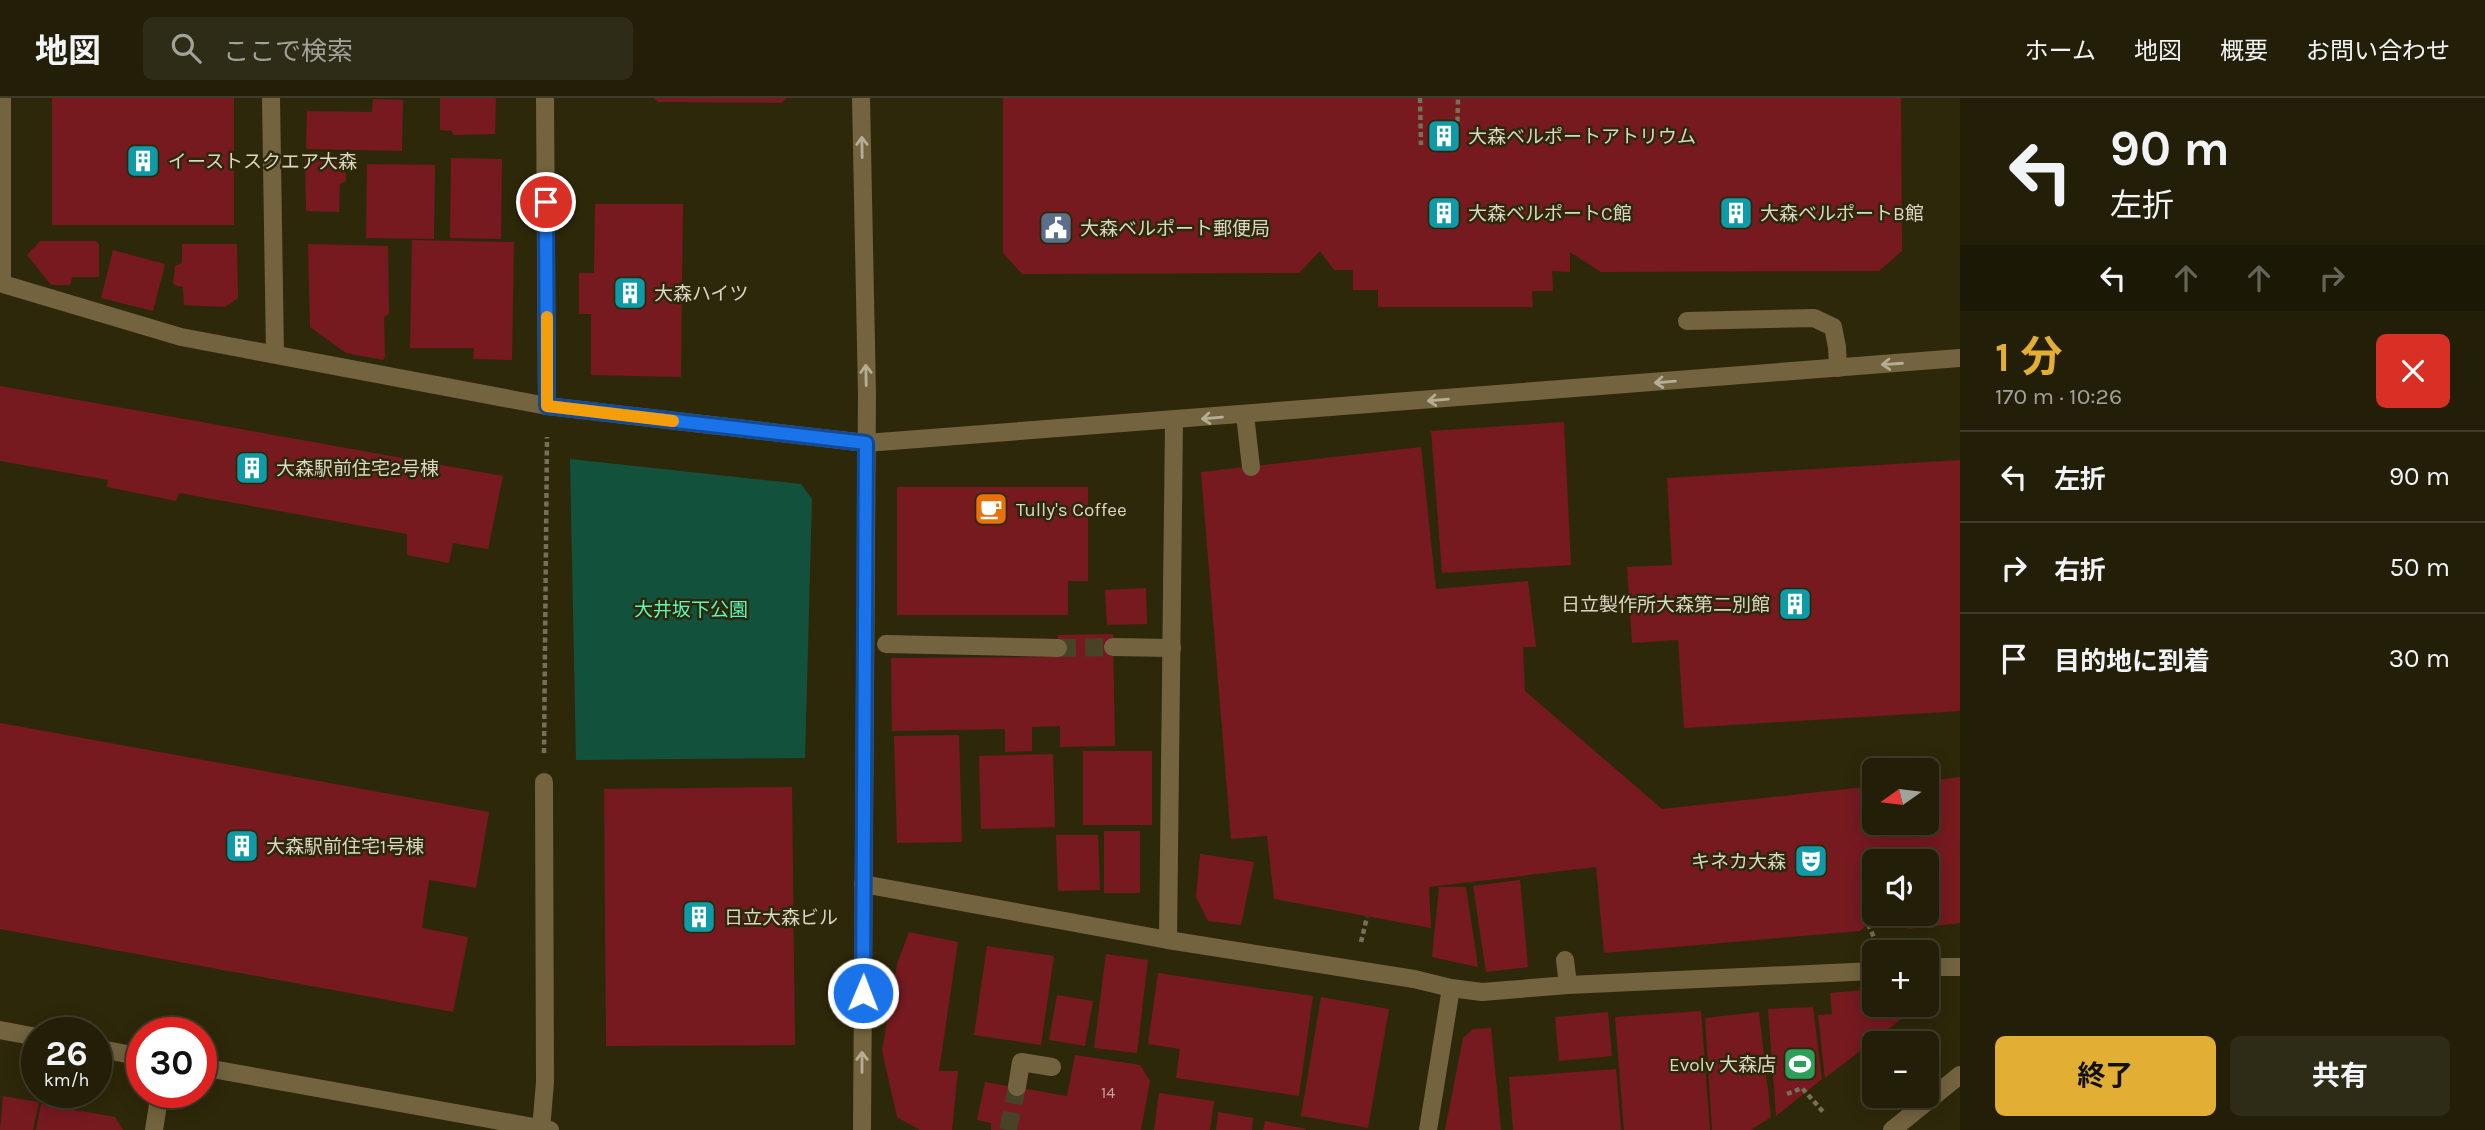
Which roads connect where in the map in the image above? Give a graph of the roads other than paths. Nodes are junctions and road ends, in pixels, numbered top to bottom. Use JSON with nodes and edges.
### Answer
{"nodes":[{"id":1,"x":2,"y":98,"type":"edge"},
{"id":2,"x":271,"y":98,"type":"edge"},
{"id":3,"x":545,"y":98,"type":"edge"},
{"id":4,"x":862,"y":98,"type":"edge"},
{"id":5,"x":1,"y":283,"type":"edge"},
{"id":6,"x":1687,"y":321,"type":"dead end"},
{"id":7,"x":275,"y":354,"type":"junction"},
{"id":8,"x":1960,"y":359,"type":"edge"},
{"id":9,"x":1838,"y":368,"type":"junction"},
{"id":10,"x":547,"y":406,"type":"junction"},
{"id":11,"x":1245,"y":415,"type":"junction"},
{"id":12,"x":1174,"y":421,"type":"junction"},
{"id":13,"x":866,"y":443,"type":"junction"},
{"id":14,"x":1251,"y":467,"type":"dead end"},
{"id":15,"x":886,"y":644,"type":"dead end"},
{"id":16,"x":1113,"y":647,"type":"tunnel mouth"},
{"id":17,"x":1058,"y":648,"type":"tunnel mouth"},
{"id":18,"x":1171,"y":648,"type":"junction"},
{"id":19,"x":544,"y":782,"type":"road end"},
{"id":20,"x":863,"y":884,"type":"junction"},
{"id":21,"x":1168,"y":940,"type":"junction"},
{"id":22,"x":1565,"y":960,"type":"dead end"},
{"id":23,"x":1939,"y":967,"type":"edge"},
{"id":24,"x":1960,"y":967,"type":"edge"},
{"id":25,"x":1862,"y":972,"type":"edge"},
{"id":26,"x":1567,"y":985,"type":"junction"},
{"id":27,"x":1451,"y":988,"type":"junction"},
{"id":28,"x":0,"y":1030,"type":"edge"},
{"id":29,"x":21,"y":1034,"type":"edge"},
{"id":30,"x":1052,"y":1067,"type":"dead end"},
{"id":31,"x":217,"y":1070,"type":"edge"},
{"id":32,"x":1960,"y":1075,"type":"edge"},
{"id":33,"x":1017,"y":1087,"type":"tunnel mouth"},
{"id":34,"x":157,"y":1108,"type":"edge"},
{"id":35,"x":154,"y":1130,"type":"edge"},
{"id":36,"x":544,"y":1130,"type":"edge"},
{"id":37,"x":862,"y":1130,"type":"edge"},
{"id":38,"x":1428,"y":1130,"type":"edge"},
{"id":39,"x":1892,"y":1130,"type":"edge"}],
"edges":[{"from":1,"to":5,"type":"street"},
{"from":2,"to":7,"type":"street"},
{"from":3,"to":10,"type":"street"},
{"from":13,"to":4,"type":"street","one_way":true},
{"from":5,"to":7,"type":"street"},
{"from":6,"to":9,"type":"street"},
{"from":7,"to":10,"type":"street"},
{"from":8,"to":9,"type":"street","one_way":true},
{"from":9,"to":11,"type":"street","one_way":true},
{"from":10,"to":13,"type":"street"},
{"from":11,"to":12,"type":"street","one_way":true},
{"from":11,"to":14,"type":"street"},
{"from":12,"to":13,"type":"street"},
{"from":12,"to":18,"type":"street"},
{"from":13,"to":20,"type":"street"},
{"from":15,"to":17,"type":"street"},
{"from":16,"to":18,"type":"street"},
{"from":18,"to":21,"type":"street"},
{"from":19,"to":36,"type":"street"},
{"from":20,"to":21,"type":"street"},
{"from":37,"to":20,"type":"street","one_way":true},
{"from":21,"to":27,"type":"street"},
{"from":22,"to":26,"type":"street"},
{"from":23,"to":24,"type":"street"},
{"from":25,"to":26,"type":"street"},
{"from":26,"to":27,"type":"street"},
{"from":27,"to":38,"type":"street"},
{"from":28,"to":29,"type":"street"},
{"from":30,"to":33,"type":"street"},
{"from":31,"to":36,"type":"street"},
{"from":32,"to":39,"type":"street"},
{"from":34,"to":35,"type":"street"}]}
